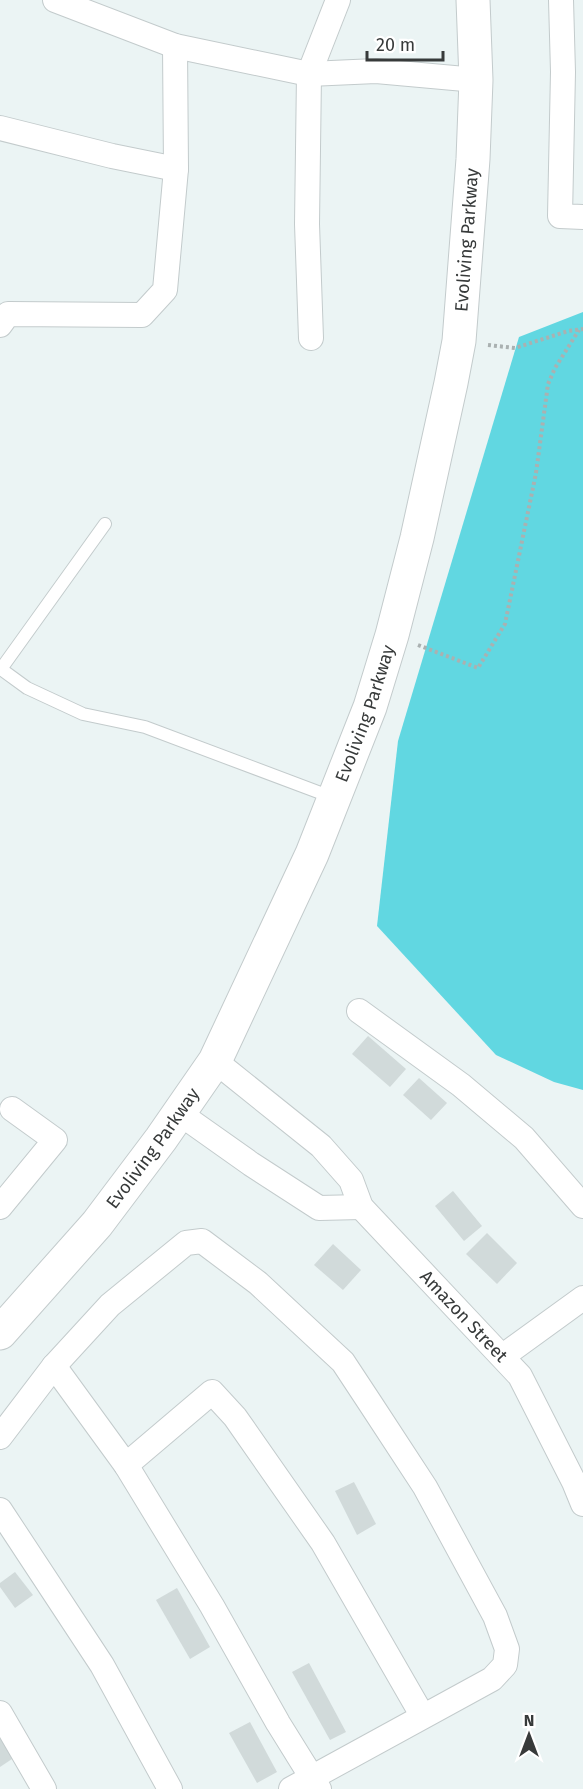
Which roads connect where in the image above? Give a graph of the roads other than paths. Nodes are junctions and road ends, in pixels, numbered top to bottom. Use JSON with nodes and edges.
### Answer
{"nodes":[{"id":1,"x":55,"y":0,"type":"edge"},
{"id":2,"x":339,"y":0,"type":"edge"},
{"id":3,"x":473,"y":0,"type":"edge"},
{"id":4,"x":561,"y":0,"type":"edge"},
{"id":5,"x":176,"y":46,"type":"junction"},
{"id":6,"x":309,"y":74,"type":"junction"},
{"id":7,"x":476,"y":80,"type":"junction"},
{"id":8,"x":0,"y":128,"type":"edge"},
{"id":9,"x":176,"y":169,"type":"junction"},
{"id":10,"x":583,"y":218,"type":"edge"},
{"id":11,"x":0,"y":325,"type":"edge"},
{"id":12,"x":311,"y":338,"type":"dead end"},
{"id":13,"x":105,"y":524,"type":"dead end"},
{"id":14,"x":335,"y":798,"type":"junction"},
{"id":15,"x":360,"y":1011,"type":"dead end"},
{"id":16,"x":215,"y":1061,"type":"junction"},
{"id":17,"x":12,"y":1109,"type":"dead end"},
{"id":18,"x":179,"y":1113,"type":"junction"},
{"id":19,"x":583,"y":1206,"type":"edge"},
{"id":20,"x":0,"y":1207,"type":"edge"},
{"id":21,"x":361,"y":1207,"type":"junction"},
{"id":22,"x":583,"y":1298,"type":"edge"},
{"id":23,"x":0,"y":1333,"type":"edge"},
{"id":24,"x":503,"y":1356,"type":"junction"},
{"id":25,"x":54,"y":1366,"type":"junction"},
{"id":26,"x":0,"y":1437,"type":"edge"},
{"id":27,"x":126,"y":1465,"type":"junction"},
{"id":28,"x":583,"y":1504,"type":"edge"},
{"id":29,"x":0,"y":1510,"type":"edge"},
{"id":30,"x":0,"y":1713,"type":"edge"},
{"id":31,"x":423,"y":1715,"type":"junction"},
{"id":32,"x":316,"y":1783,"type":"edge"},
{"id":33,"x":44,"y":1789,"type":"edge"},
{"id":34,"x":170,"y":1789,"type":"edge"},
{"id":35,"x":291,"y":1789,"type":"edge"}],
"edges":[{"from":1,"to":5,"type":"street"},
{"from":2,"to":6,"type":"street"},
{"from":3,"to":7,"type":"street","name":"Evoliving Parkway"},
{"from":4,"to":10,"type":"street"},
{"from":5,"to":6,"type":"street"},
{"from":5,"to":9,"type":"street"},
{"from":6,"to":7,"type":"street"},
{"from":6,"to":12,"type":"street"},
{"from":7,"to":14,"type":"street","name":"Evoliving Parkway"},
{"from":8,"to":9,"type":"street"},
{"from":9,"to":11,"type":"street"},
{"from":13,"to":14,"type":"lane"},
{"from":14,"to":16,"type":"street","name":"Evoliving Parkway"},
{"from":15,"to":19,"type":"street"},
{"from":16,"to":18,"type":"street","name":"Evoliving Parkway"},
{"from":16,"to":21,"type":"street","name":"Amazon Street"},
{"from":17,"to":20,"type":"street"},
{"from":18,"to":21,"type":"street"},
{"from":18,"to":23,"type":"street","name":"Evoliving Parkway"},
{"from":21,"to":24,"type":"street","name":"Amazon Street"},
{"from":22,"to":24,"type":"street"},
{"from":24,"to":28,"type":"street","name":"Amazon Street"},
{"from":25,"to":26,"type":"street"},
{"from":25,"to":27,"type":"street"},
{"from":25,"to":31,"type":"street"},
{"from":27,"to":31,"type":"street"},
{"from":27,"to":32,"type":"street"},
{"from":29,"to":34,"type":"street"},
{"from":30,"to":33,"type":"street"},
{"from":31,"to":32,"type":"street"},
{"from":32,"to":35,"type":"street"}]}
